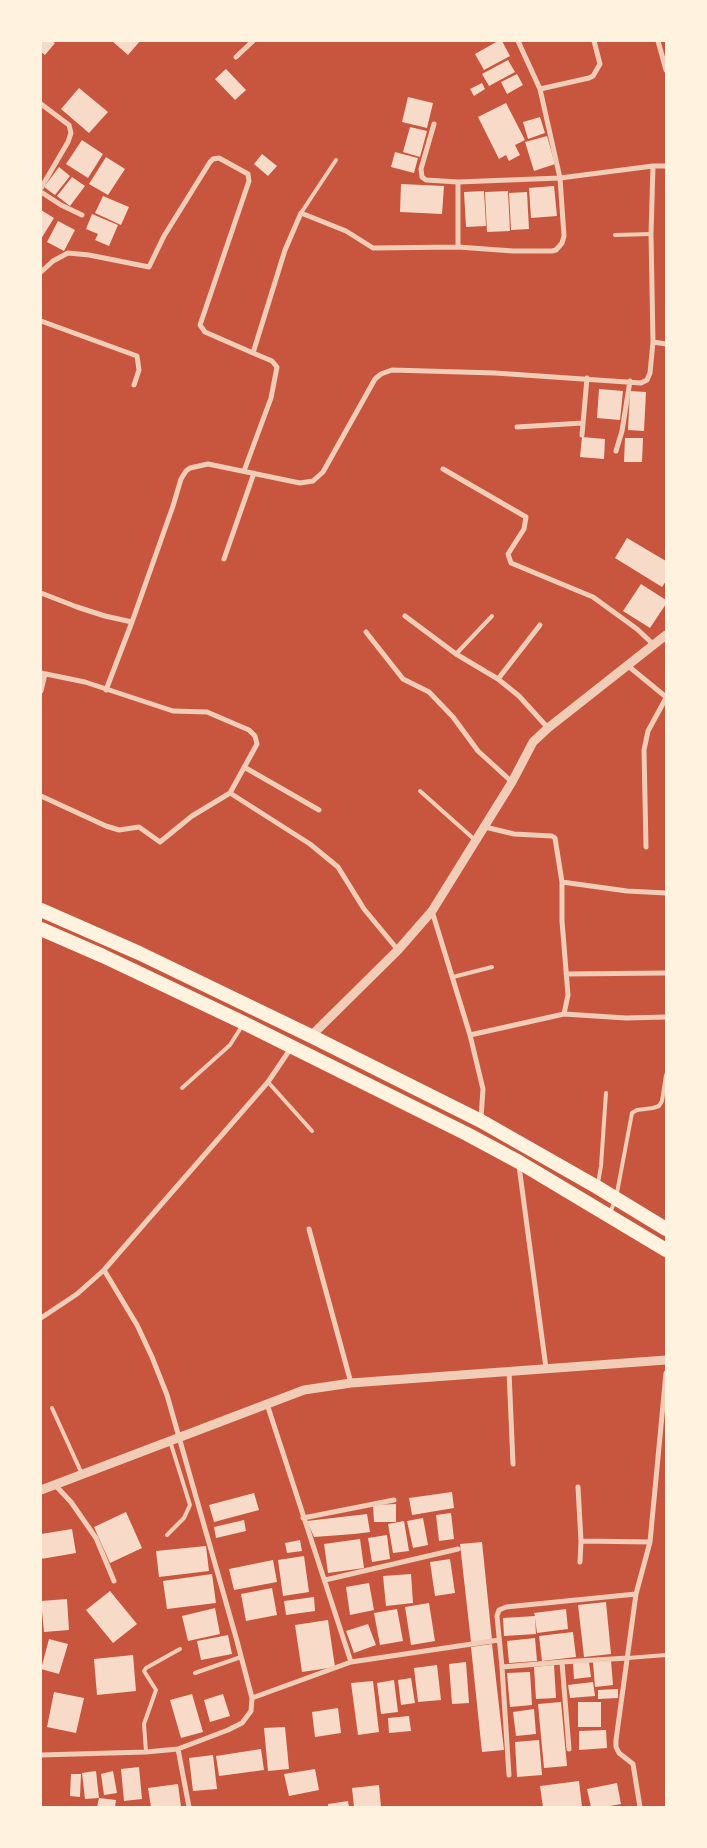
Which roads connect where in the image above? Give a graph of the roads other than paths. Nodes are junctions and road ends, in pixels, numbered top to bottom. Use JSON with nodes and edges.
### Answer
{"nodes":[{"id":1,"x":253,"y":41,"type":"edge"},
{"id":2,"x":518,"y":41,"type":"edge"},
{"id":3,"x":594,"y":41,"type":"edge"},
{"id":4,"x":658,"y":41,"type":"edge"},
{"id":5,"x":236,"y":57,"type":"dead end"},
{"id":6,"x":666,"y":70,"type":"edge"},
{"id":7,"x":540,"y":89,"type":"junction"},
{"id":8,"x":41,"y":104,"type":"edge"},
{"id":9,"x":434,"y":124,"type":"dead end"},
{"id":10,"x":336,"y":160,"type":"dead end"},
{"id":11,"x":654,"y":166,"type":"junction"},
{"id":12,"x":666,"y":166,"type":"edge"},
{"id":13,"x":560,"y":178,"type":"junction"},
{"id":14,"x":458,"y":182,"type":"junction"},
{"id":15,"x":41,"y":188,"type":"edge"},
{"id":16,"x":41,"y":192,"type":"edge"},
{"id":17,"x":301,"y":213,"type":"junction"},
{"id":18,"x":82,"y":215,"type":"dead end"},
{"id":19,"x":651,"y":234,"type":"junction"},
{"id":20,"x":615,"y":235,"type":"dead end"},
{"id":21,"x":458,"y":247,"type":"junction"},
{"id":22,"x":41,"y":272,"type":"edge"},
{"id":23,"x":41,"y":321,"type":"edge"},
{"id":24,"x":653,"y":342,"type":"junction"},
{"id":25,"x":666,"y":344,"type":"edge"},
{"id":26,"x":253,"y":353,"type":"junction"},
{"id":27,"x":586,"y":378,"type":"junction"},
{"id":28,"x":630,"y":382,"type":"junction"},
{"id":29,"x":134,"y":385,"type":"dead end"},
{"id":30,"x":583,"y":423,"type":"junction"},
{"id":31,"x":517,"y":427,"type":"dead end"},
{"id":32,"x":582,"y":435,"type":"dead end"},
{"id":33,"x":616,"y":451,"type":"dead end"},
{"id":34,"x":443,"y":469,"type":"dead end"},
{"id":35,"x":244,"y":472,"type":"junction"},
{"id":36,"x":254,"y":473,"type":"junction"},
{"id":37,"x":224,"y":559,"type":"dead end"},
{"id":38,"x":41,"y":593,"type":"edge"},
{"id":39,"x":405,"y":616,"type":"dead end"},
{"id":40,"x":492,"y":616,"type":"dead end"},
{"id":41,"x":132,"y":622,"type":"junction"},
{"id":42,"x":540,"y":625,"type":"dead end"},
{"id":43,"x":366,"y":632,"type":"dead end"},
{"id":44,"x":666,"y":635,"type":"edge"},
{"id":45,"x":655,"y":645,"type":"junction"},
{"id":46,"x":456,"y":654,"type":"junction"},
{"id":47,"x":628,"y":665,"type":"junction"},
{"id":48,"x":43,"y":673,"type":"edge"},
{"id":49,"x":498,"y":679,"type":"junction"},
{"id":50,"x":106,"y":690,"type":"junction"},
{"id":51,"x":41,"y":692,"type":"edge"},
{"id":52,"x":666,"y":698,"type":"edge"},
{"id":53,"x":548,"y":728,"type":"junction"},
{"id":54,"x":244,"y":767,"type":"junction"},
{"id":55,"x":512,"y":782,"type":"junction"},
{"id":56,"x":420,"y":791,"type":"dead end"},
{"id":57,"x":230,"y":793,"type":"junction"},
{"id":58,"x":41,"y":796,"type":"edge"},
{"id":59,"x":319,"y":810,"type":"dead end"},
{"id":60,"x":485,"y":827,"type":"junction"},
{"id":61,"x":474,"y":840,"type":"junction"},
{"id":62,"x":646,"y":847,"type":"dead end"},
{"id":63,"x":562,"y":882,"type":"junction"},
{"id":64,"x":666,"y":894,"type":"edge"},
{"id":65,"x":41,"y":910,"type":"edge"},
{"id":66,"x":432,"y":911,"type":"junction"},
{"id":67,"x":41,"y":928,"type":"edge"},
{"id":68,"x":398,"y":950,"type":"junction"},
{"id":69,"x":492,"y":967,"type":"dead end"},
{"id":70,"x":666,"y":973,"type":"edge"},
{"id":71,"x":566,"y":974,"type":"junction"},
{"id":72,"x":453,"y":977,"type":"junction"},
{"id":73,"x":564,"y":1014,"type":"junction"},
{"id":74,"x":666,"y":1017,"type":"edge"},
{"id":75,"x":244,"y":1024,"type":"junction"},
{"id":76,"x":470,"y":1035,"type":"junction"},
{"id":77,"x":311,"y":1036,"type":"junction"},
{"id":78,"x":292,"y":1047,"type":"junction"},
{"id":79,"x":666,"y":1075,"type":"edge"},
{"id":80,"x":268,"y":1082,"type":"junction"},
{"id":81,"x":182,"y":1088,"type":"dead end"},
{"id":82,"x":606,"y":1093,"type":"dead end"},
{"id":83,"x":481,"y":1121,"type":"junction"},
{"id":84,"x":312,"y":1131,"type":"dead end"},
{"id":85,"x":519,"y":1162,"type":"junction"},
{"id":86,"x":597,"y":1187,"type":"junction"},
{"id":87,"x":616,"y":1198,"type":"junction"},
{"id":88,"x":609,"y":1215,"type":"junction"},
{"id":89,"x":309,"y":1229,"type":"dead end"},
{"id":90,"x":666,"y":1229,"type":"edge"},
{"id":91,"x":666,"y":1250,"type":"edge"},
{"id":92,"x":104,"y":1270,"type":"junction"},
{"id":93,"x":41,"y":1318,"type":"edge"},
{"id":94,"x":666,"y":1360,"type":"edge"},
{"id":95,"x":546,"y":1368,"type":"junction"},
{"id":96,"x":509,"y":1371,"type":"junction"},
{"id":97,"x":666,"y":1374,"type":"edge"},
{"id":98,"x":351,"y":1382,"type":"junction"},
{"id":99,"x":267,"y":1404,"type":"junction"},
{"id":100,"x":52,"y":1408,"type":"dead end"},
{"id":101,"x":175,"y":1439,"type":"junction"},
{"id":102,"x":513,"y":1464,"type":"dead end"},
{"id":103,"x":82,"y":1474,"type":"junction"},
{"id":104,"x":55,"y":1485,"type":"junction"},
{"id":105,"x":578,"y":1487,"type":"dead end"},
{"id":106,"x":41,"y":1490,"type":"edge"},
{"id":107,"x":394,"y":1500,"type":"dead end"},
{"id":108,"x":303,"y":1518,"type":"junction"},
{"id":109,"x":168,"y":1535,"type":"dead end"},
{"id":110,"x":580,"y":1541,"type":"junction"},
{"id":111,"x":650,"y":1542,"type":"junction"},
{"id":112,"x":458,"y":1549,"type":"dead end"},
{"id":113,"x":580,"y":1562,"type":"dead end"},
{"id":114,"x":325,"y":1580,"type":"junction"},
{"id":115,"x":114,"y":1581,"type":"dead end"},
{"id":116,"x":636,"y":1594,"type":"junction"},
{"id":117,"x":499,"y":1640,"type":"junction"},
{"id":118,"x":180,"y":1649,"type":"dead end"},
{"id":119,"x":666,"y":1656,"type":"edge"},
{"id":120,"x":241,"y":1657,"type":"junction"},
{"id":121,"x":628,"y":1658,"type":"junction"},
{"id":122,"x":351,"y":1662,"type":"junction"},
{"id":123,"x":562,"y":1662,"type":"junction"},
{"id":124,"x":502,"y":1668,"type":"junction"},
{"id":125,"x":195,"y":1673,"type":"dead end"},
{"id":126,"x":252,"y":1698,"type":"junction"},
{"id":127,"x":178,"y":1749,"type":"junction"},
{"id":128,"x":569,"y":1749,"type":"dead end"},
{"id":129,"x":146,"y":1752,"type":"junction"},
{"id":130,"x":41,"y":1755,"type":"edge"},
{"id":131,"x":509,"y":1775,"type":"dead end"},
{"id":132,"x":189,"y":1807,"type":"edge"},
{"id":133,"x":640,"y":1807,"type":"edge"}],
"edges":[{"from":1,"to":5,"type":"street"},
{"from":2,"to":7,"type":"street"},
{"from":3,"to":7,"type":"street"},
{"from":4,"to":6,"type":"street"},
{"from":7,"to":13,"type":"street"},
{"from":8,"to":15,"type":"street"},
{"from":9,"to":14,"type":"street"},
{"from":10,"to":17,"type":"lane"},
{"from":11,"to":12,"type":"street"},
{"from":11,"to":13,"type":"street"},
{"from":11,"to":19,"type":"street"},
{"from":13,"to":14,"type":"street"},
{"from":13,"to":21,"type":"street"},
{"from":14,"to":21,"type":"street"},
{"from":16,"to":18,"type":"street"},
{"from":17,"to":21,"type":"street"},
{"from":17,"to":26,"type":"street"},
{"from":19,"to":20,"type":"lane"},
{"from":19,"to":24,"type":"street"},
{"from":22,"to":26,"type":"street"},
{"from":23,"to":29,"type":"street"},
{"from":24,"to":25,"type":"street"},
{"from":24,"to":28,"type":"street"},
{"from":26,"to":35,"type":"street"},
{"from":27,"to":28,"type":"street"},
{"from":27,"to":30,"type":"street"},
{"from":27,"to":36,"type":"street"},
{"from":28,"to":33,"type":"street"},
{"from":30,"to":31,"type":"street"},
{"from":30,"to":32,"type":"street"},
{"from":34,"to":45,"type":"street"},
{"from":35,"to":36,"type":"street"},
{"from":35,"to":41,"type":"street"},
{"from":36,"to":37,"type":"street"},
{"from":38,"to":41,"type":"street"},
{"from":39,"to":46,"type":"street"},
{"from":40,"to":46,"type":"lane"},
{"from":41,"to":50,"type":"street"},
{"from":42,"to":49,"type":"street"},
{"from":43,"to":55,"type":"street"},
{"from":44,"to":45,"type":"street"},
{"from":45,"to":47,"type":"street"},
{"from":46,"to":49,"type":"street"},
{"from":47,"to":52,"type":"street"},
{"from":47,"to":53,"type":"street"},
{"from":48,"to":50,"type":"street"},
{"from":48,"to":51,"type":"street"},
{"from":49,"to":53,"type":"street"},
{"from":50,"to":54,"type":"street"},
{"from":52,"to":62,"type":"street"},
{"from":53,"to":55,"type":"street"},
{"from":54,"to":57,"type":"street"},
{"from":54,"to":59,"type":"street"},
{"from":55,"to":60,"type":"street"},
{"from":56,"to":61,"type":"lane"},
{"from":57,"to":58,"type":"street"},
{"from":57,"to":68,"type":"street"},
{"from":60,"to":61,"type":"street"},
{"from":60,"to":63,"type":"street"},
{"from":61,"to":66,"type":"street"},
{"from":63,"to":64,"type":"street"},
{"from":63,"to":71,"type":"street"},
{"from":65,"to":77,"type":"highway"},
{"from":66,"to":68,"type":"street"},
{"from":66,"to":72,"type":"street"},
{"from":67,"to":75,"type":"highway"},
{"from":68,"to":77,"type":"street"},
{"from":69,"to":72,"type":"lane"},
{"from":70,"to":71,"type":"street"},
{"from":71,"to":73,"type":"street"},
{"from":72,"to":76,"type":"street"},
{"from":73,"to":74,"type":"street"},
{"from":73,"to":76,"type":"street"},
{"from":75,"to":78,"type":"highway"},
{"from":75,"to":81,"type":"lane"},
{"from":76,"to":83,"type":"street"},
{"from":77,"to":83,"type":"highway"},
{"from":78,"to":80,"type":"street"},
{"from":78,"to":85,"type":"highway"},
{"from":79,"to":87,"type":"lane"},
{"from":80,"to":84,"type":"lane"},
{"from":80,"to":92,"type":"street"},
{"from":82,"to":86,"type":"lane"},
{"from":83,"to":86,"type":"highway"},
{"from":85,"to":88,"type":"highway"},
{"from":85,"to":95,"type":"street"},
{"from":86,"to":87,"type":"highway"},
{"from":87,"to":88,"type":"lane"},
{"from":87,"to":90,"type":"highway"},
{"from":88,"to":91,"type":"highway"},
{"from":89,"to":98,"type":"street"},
{"from":92,"to":93,"type":"street"},
{"from":92,"to":101,"type":"street"},
{"from":94,"to":95,"type":"street"},
{"from":95,"to":96,"type":"street"},
{"from":96,"to":98,"type":"street"},
{"from":96,"to":102,"type":"street"},
{"from":97,"to":111,"type":"street"},
{"from":98,"to":99,"type":"street"},
{"from":99,"to":101,"type":"street"},
{"from":99,"to":108,"type":"street"},
{"from":100,"to":103,"type":"lane"},
{"from":101,"to":103,"type":"street"},
{"from":101,"to":109,"type":"lane"},
{"from":101,"to":120,"type":"street"},
{"from":103,"to":104,"type":"street"},
{"from":104,"to":106,"type":"street"},
{"from":104,"to":115,"type":"street"},
{"from":105,"to":110,"type":"street"},
{"from":107,"to":108,"type":"street"},
{"from":108,"to":114,"type":"street"},
{"from":110,"to":111,"type":"street"},
{"from":110,"to":113,"type":"street"},
{"from":111,"to":116,"type":"street"},
{"from":112,"to":114,"type":"street"},
{"from":114,"to":122,"type":"street"},
{"from":116,"to":117,"type":"street"},
{"from":116,"to":121,"type":"street"},
{"from":117,"to":122,"type":"street"},
{"from":117,"to":124,"type":"street"},
{"from":118,"to":129,"type":"lane"},
{"from":119,"to":121,"type":"lane"},
{"from":120,"to":125,"type":"lane"},
{"from":120,"to":126,"type":"street"},
{"from":121,"to":123,"type":"street"},
{"from":121,"to":133,"type":"street"},
{"from":122,"to":126,"type":"street"},
{"from":123,"to":124,"type":"street"},
{"from":123,"to":128,"type":"street"},
{"from":124,"to":131,"type":"street"},
{"from":126,"to":127,"type":"street"},
{"from":127,"to":129,"type":"street"},
{"from":127,"to":132,"type":"street"},
{"from":129,"to":130,"type":"street"}]}
